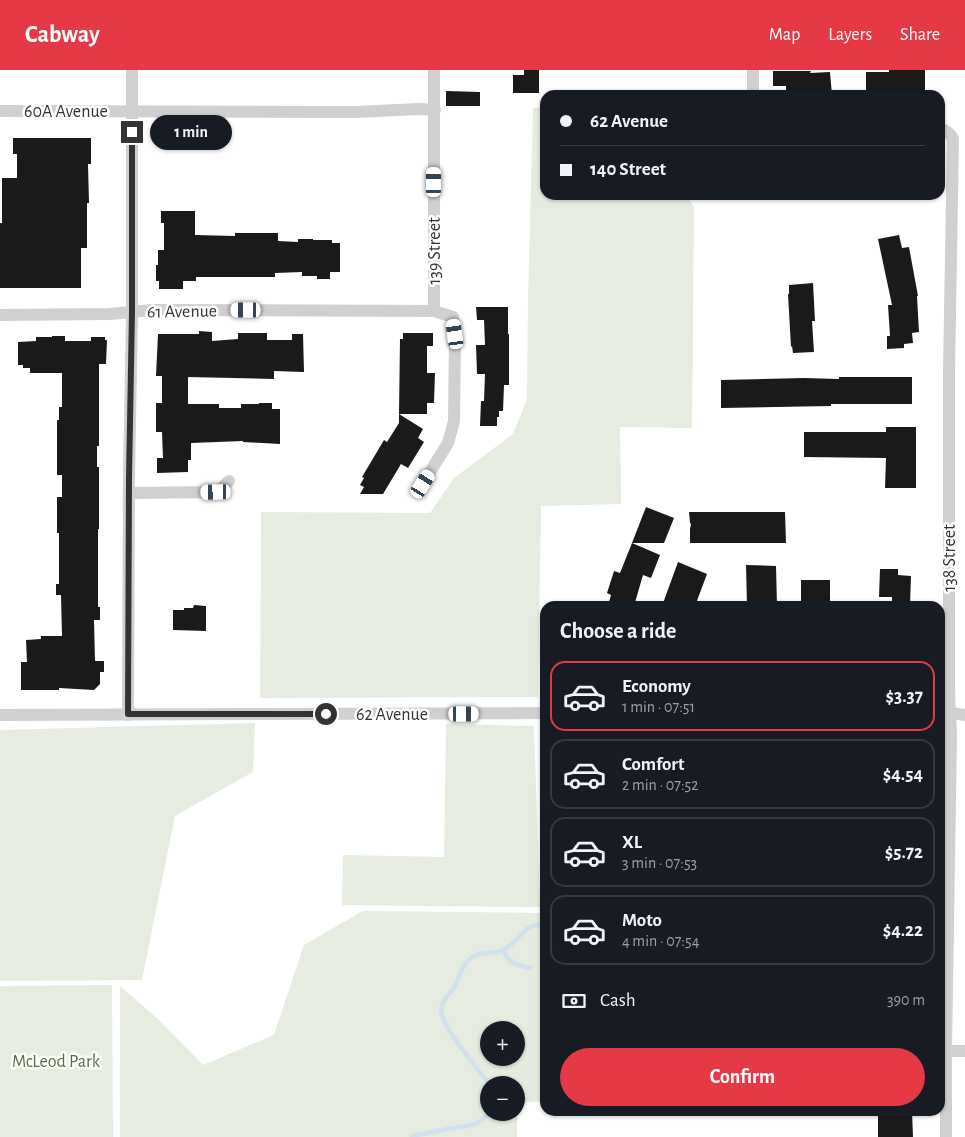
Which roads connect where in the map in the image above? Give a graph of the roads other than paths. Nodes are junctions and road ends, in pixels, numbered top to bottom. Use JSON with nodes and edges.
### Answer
{"nodes":[{"id":1,"x":132,"y":70,"type":"edge"},
{"id":2,"x":434,"y":70,"type":"edge"},
{"id":3,"x":753,"y":70,"type":"edge"},
{"id":4,"x":753,"y":90,"type":"edge"},
{"id":5,"x":435,"y":110,"type":"junction"},
{"id":6,"x":0,"y":111,"type":"edge"},
{"id":7,"x":131,"y":111,"type":"junction"},
{"id":8,"x":945,"y":131,"type":"edge"},
{"id":9,"x":434,"y":311,"type":"junction"},
{"id":10,"x":132,"y":312,"type":"junction"},
{"id":11,"x":0,"y":315,"type":"edge"},
{"id":12,"x":229,"y":481,"type":"dead end"},
{"id":13,"x":420,"y":488,"type":"dead end"},
{"id":14,"x":129,"y":493,"type":"junction"},
{"id":15,"x":945,"y":712,"type":"edge"},
{"id":16,"x":540,"y":713,"type":"edge"},
{"id":17,"x":128,"y":714,"type":"junction"},
{"id":18,"x":0,"y":715,"type":"edge"},
{"id":19,"x":965,"y":715,"type":"edge"},
{"id":20,"x":946,"y":1051,"type":"junction"},
{"id":21,"x":965,"y":1051,"type":"edge"},
{"id":22,"x":946,"y":1137,"type":"edge"}],
"edges":[{"from":1,"to":7,"type":"street"},
{"from":2,"to":5,"type":"street","name":"139 Street"},
{"from":3,"to":4,"type":"street"},
{"from":5,"to":7,"type":"street","name":"60A Avenue"},
{"from":5,"to":9,"type":"street","name":"139 Street"},
{"from":6,"to":7,"type":"street","name":"60A Avenue"},
{"from":7,"to":10,"type":"street"},
{"from":8,"to":15,"type":"street","name":"138 Street"},
{"from":9,"to":10,"type":"street","name":"61 Avenue"},
{"from":9,"to":13,"type":"street","name":"61 Avenue"},
{"from":10,"to":11,"type":"street","name":"61 Avenue"},
{"from":10,"to":14,"type":"street"},
{"from":12,"to":14,"type":"street"},
{"from":14,"to":17,"type":"street"},
{"from":15,"to":19,"type":"street"},
{"from":15,"to":20,"type":"street","name":"138 Street"},
{"from":16,"to":17,"type":"street","name":"62 Avenue"},
{"from":17,"to":18,"type":"street","name":"62 Avenue"},
{"from":20,"to":21,"type":"street"},
{"from":20,"to":22,"type":"street","name":"138 Street"}]}
